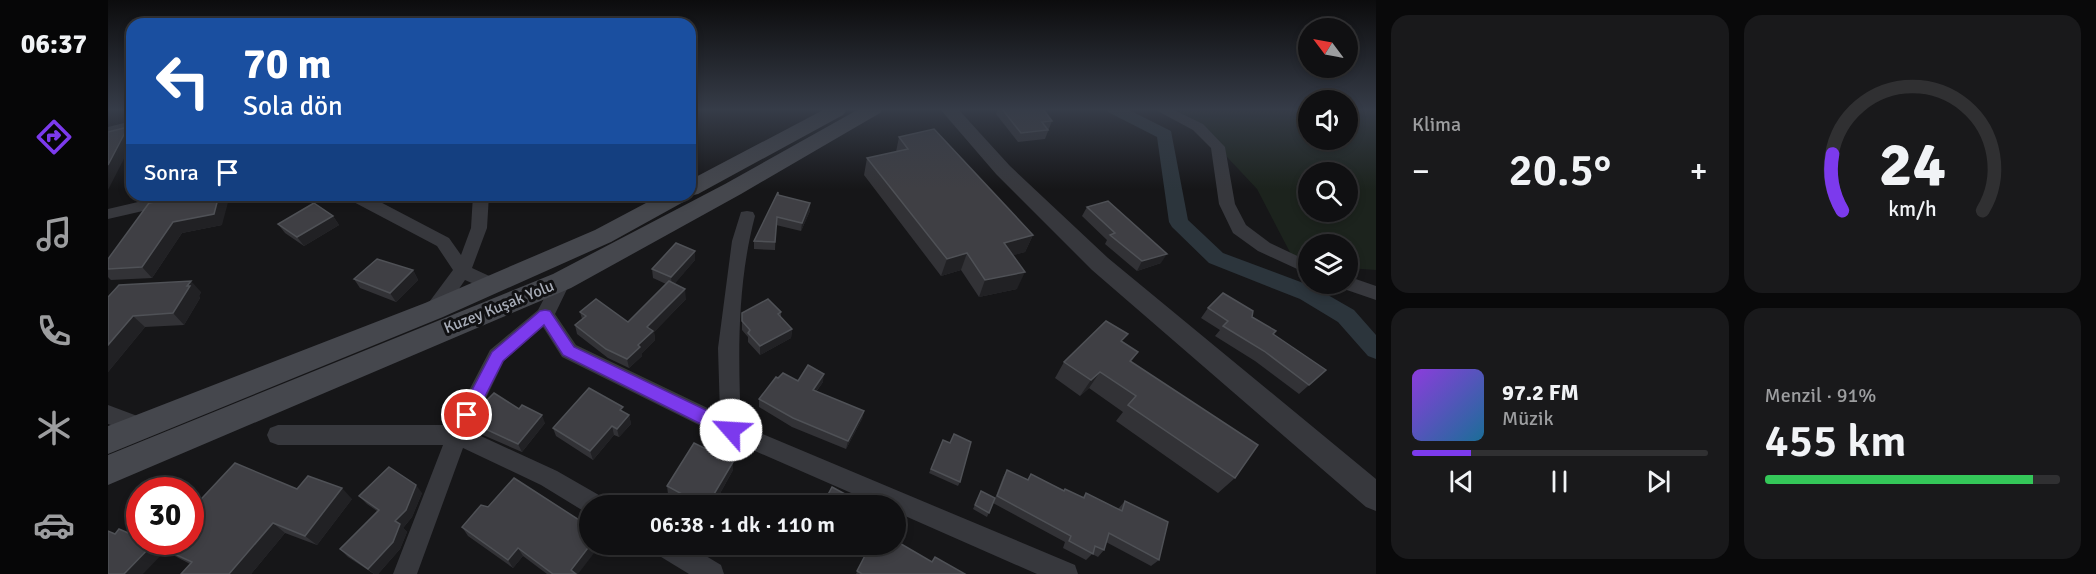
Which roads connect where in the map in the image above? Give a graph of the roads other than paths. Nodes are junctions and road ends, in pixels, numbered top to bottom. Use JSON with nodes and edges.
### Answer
{"nodes":[{"id":1,"x":789,"y":136,"type":"edge"},
{"id":2,"x":826,"y":136,"type":"edge"},
{"id":3,"x":973,"y":136,"type":"edge"},
{"id":4,"x":1207,"y":136,"type":"edge"},
{"id":5,"x":696,"y":186,"type":"edge"},
{"id":6,"x":165,"y":201,"type":"edge"},
{"id":7,"x":365,"y":201,"type":"edge"},
{"id":8,"x":482,"y":201,"type":"edge"},
{"id":9,"x":668,"y":201,"type":"edge"},
{"id":10,"x":108,"y":214,"type":"edge"},
{"id":11,"x":747,"y":216,"type":"dead end"},
{"id":12,"x":1298,"y":263,"type":"edge"},
{"id":13,"x":463,"y":272,"type":"junction"},
{"id":14,"x":562,"y":281,"type":"junction"},
{"id":15,"x":492,"y":285,"type":"junction"},
{"id":16,"x":1358,"y":287,"type":"edge"},
{"id":17,"x":1376,"y":293,"type":"edge"},
{"id":18,"x":434,"y":310,"type":"junction"},
{"id":19,"x":545,"y":315,"type":"junction"},
{"id":20,"x":108,"y":414,"type":"edge"},
{"id":21,"x":140,"y":427,"type":"junction"},
{"id":22,"x":731,"y":430,"type":"junction"},
{"id":23,"x":278,"y":435,"type":"dead end"},
{"id":24,"x":458,"y":435,"type":"junction"},
{"id":25,"x":108,"y":440,"type":"edge"},
{"id":26,"x":108,"y":470,"type":"edge"},
{"id":27,"x":579,"y":496,"type":"edge"},
{"id":28,"x":1376,"y":497,"type":"edge"},
{"id":29,"x":680,"y":555,"type":"edge"},
{"id":30,"x":405,"y":574,"type":"edge"},
{"id":31,"x":712,"y":574,"type":"edge"},
{"id":32,"x":1066,"y":574,"type":"edge"}],
"edges":[{"from":1,"to":5,"type":"main road"},
{"from":2,"to":14,"type":"main road","name":"Kuzey Kuşak Yolu"},
{"from":3,"to":28,"type":"street"},
{"from":4,"to":12,"type":"street"},
{"from":6,"to":10,"type":"street"},
{"from":7,"to":13,"type":"street"},
{"from":8,"to":13,"type":"street"},
{"from":9,"to":15,"type":"main road","name":"Kuzey Kuşak Yolu"},
{"from":11,"to":22,"type":"street"},
{"from":13,"to":15,"type":"street"},
{"from":13,"to":18,"type":"street"},
{"from":14,"to":19,"type":"street"},
{"from":14,"to":26,"type":"main road","name":"Kuzey Kuşak Yolu"},
{"from":15,"to":18,"type":"main road","name":"Kuzey Kuşak Yolu"},
{"from":16,"to":17,"type":"street"},
{"from":18,"to":21,"type":"main road","name":"Kuzey Kuşak Yolu"},
{"from":19,"to":22,"type":"street"},
{"from":19,"to":24,"type":"street"},
{"from":20,"to":21,"type":"street"},
{"from":21,"to":25,"type":"main road","name":"Kuzey Kuşak Yolu"},
{"from":22,"to":32,"type":"street"},
{"from":23,"to":24,"type":"street"},
{"from":24,"to":27,"type":"street"},
{"from":24,"to":30,"type":"street"},
{"from":29,"to":31,"type":"street"}]}
